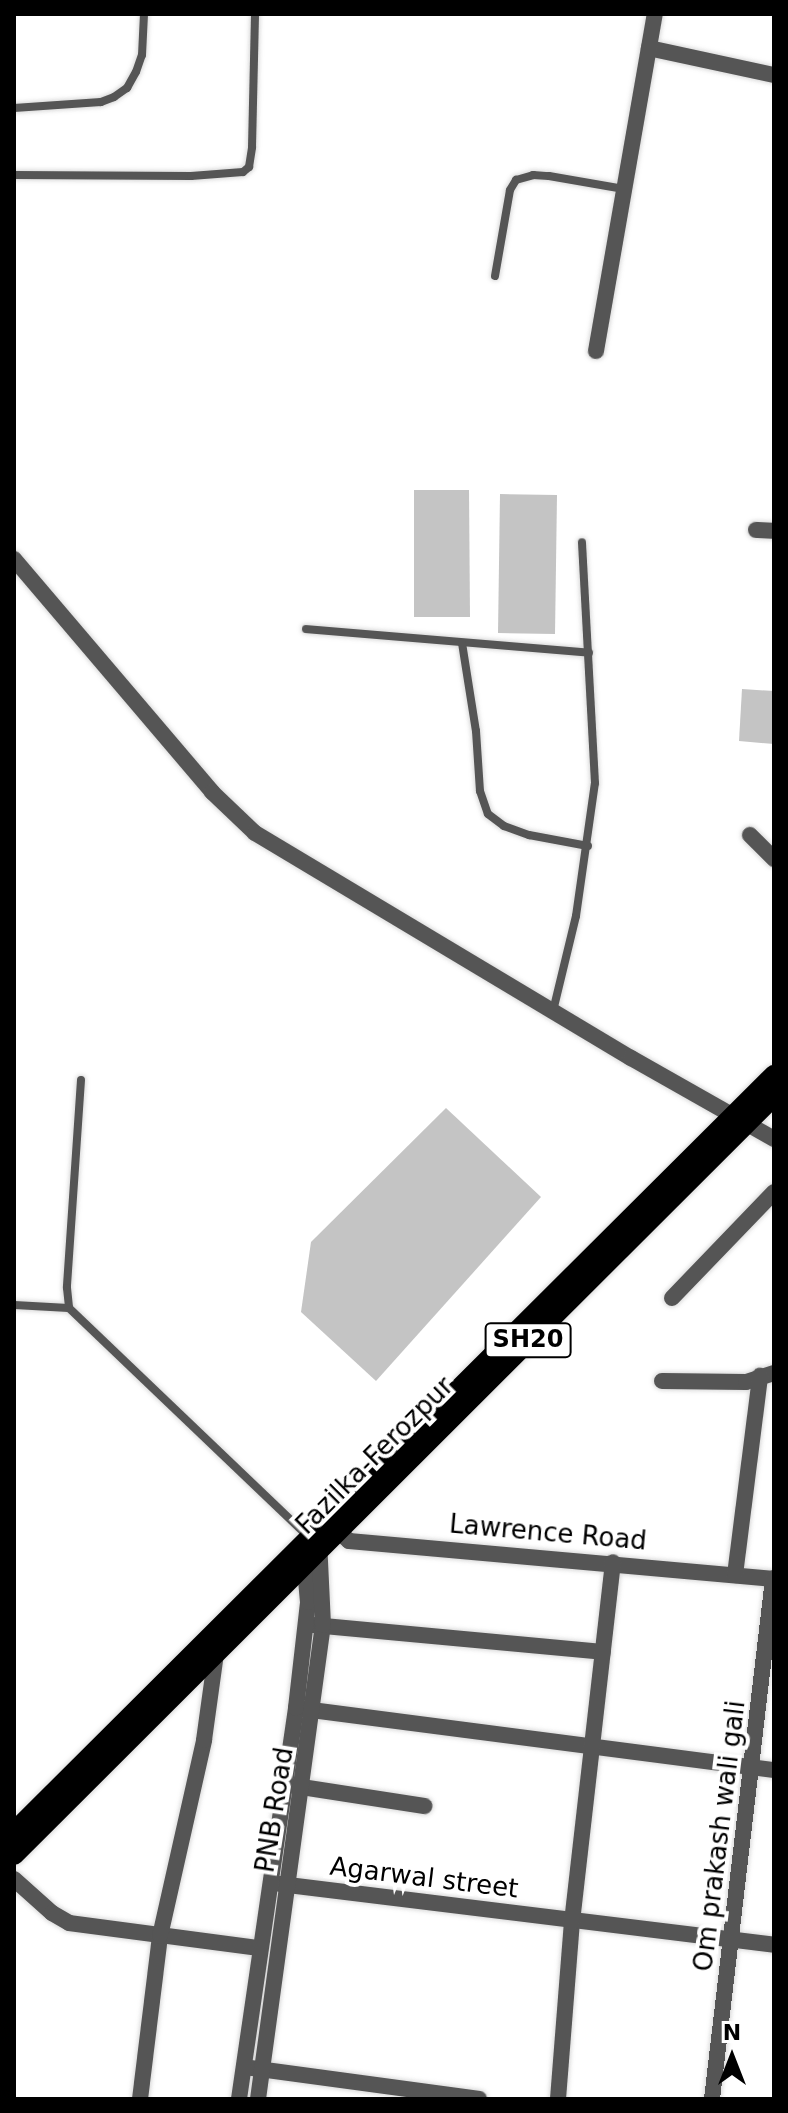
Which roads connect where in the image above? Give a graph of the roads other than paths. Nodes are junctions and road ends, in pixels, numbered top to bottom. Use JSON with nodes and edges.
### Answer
{"nodes":[{"id":1,"x":144,"y":14,"type":"edge"},
{"id":2,"x":255,"y":14,"type":"edge"},
{"id":3,"x":655,"y":14,"type":"edge"},
{"id":4,"x":649,"y":48,"type":"junction"},
{"id":5,"x":774,"y":75,"type":"edge"},
{"id":6,"x":14,"y":108,"type":"edge"},
{"id":7,"x":14,"y":175,"type":"edge"},
{"id":8,"x":624,"y":189,"type":"junction"},
{"id":9,"x":495,"y":276,"type":"dead end"},
{"id":10,"x":596,"y":351,"type":"dead end"},
{"id":11,"x":756,"y":530,"type":"dead end"},
{"id":12,"x":774,"y":531,"type":"edge"},
{"id":13,"x":582,"y":542,"type":"dead end"},
{"id":14,"x":14,"y":559,"type":"edge"},
{"id":15,"x":306,"y":629,"type":"dead end"},
{"id":16,"x":462,"y":643,"type":"junction"},
{"id":17,"x":589,"y":653,"type":"junction"},
{"id":18,"x":750,"y":835,"type":"dead end"},
{"id":19,"x":588,"y":846,"type":"junction"},
{"id":20,"x":774,"y":859,"type":"edge"},
{"id":21,"x":553,"y":1012,"type":"junction"},
{"id":22,"x":774,"y":1075,"type":"edge"},
{"id":23,"x":81,"y":1080,"type":"dead end"},
{"id":24,"x":774,"y":1096,"type":"edge"},
{"id":25,"x":741,"y":1119,"type":"junction"},
{"id":26,"x":774,"y":1139,"type":"edge"},
{"id":27,"x":774,"y":1192,"type":"edge"},
{"id":28,"x":672,"y":1298,"type":"dead end"},
{"id":29,"x":14,"y":1305,"type":"edge"},
{"id":30,"x":69,"y":1308,"type":"junction"},
{"id":31,"x":767,"y":1375,"type":"edge"},
{"id":32,"x":662,"y":1381,"type":"dead end"},
{"id":33,"x":318,"y":1534,"type":"junction"},
{"id":34,"x":613,"y":1562,"type":"junction"},
{"id":35,"x":305,"y":1563,"type":"junction"},
{"id":36,"x":735,"y":1575,"type":"junction"},
{"id":37,"x":774,"y":1579,"type":"edge"},
{"id":38,"x":306,"y":1625,"type":"junction"},
{"id":39,"x":323,"y":1625,"type":"junction"},
{"id":40,"x":603,"y":1652,"type":"junction"},
{"id":41,"x":216,"y":1653,"type":"junction"},
{"id":42,"x":296,"y":1708,"type":"junction"},
{"id":43,"x":314,"y":1710,"type":"junction"},
{"id":44,"x":592,"y":1748,"type":"junction"},
{"id":45,"x":753,"y":1768,"type":"junction"},
{"id":46,"x":774,"y":1770,"type":"edge"},
{"id":47,"x":286,"y":1786,"type":"junction"},
{"id":48,"x":303,"y":1786,"type":"junction"},
{"id":49,"x":424,"y":1806,"type":"dead end"},
{"id":50,"x":18,"y":1821,"type":"edge"},
{"id":51,"x":14,"y":1855,"type":"edge"},
{"id":52,"x":14,"y":1879,"type":"edge"},
{"id":53,"x":278,"y":1883,"type":"junction"},
{"id":54,"x":572,"y":1922,"type":"junction"},
{"id":55,"x":160,"y":1936,"type":"junction"},
{"id":56,"x":733,"y":1940,"type":"junction"},
{"id":57,"x":774,"y":1945,"type":"edge"},
{"id":58,"x":259,"y":1948,"type":"junction"},
{"id":59,"x":242,"y":2067,"type":"junction"},
{"id":60,"x":261,"y":2070,"type":"junction"},
{"id":61,"x":140,"y":2099,"type":"edge"},
{"id":62,"x":239,"y":2099,"type":"edge"},
{"id":63,"x":258,"y":2099,"type":"edge"},
{"id":64,"x":479,"y":2099,"type":"edge"},
{"id":65,"x":558,"y":2099,"type":"edge"},
{"id":66,"x":712,"y":2099,"type":"edge"}],
"edges":[{"from":1,"to":6,"type":"lane"},
{"from":2,"to":7,"type":"lane"},
{"from":3,"to":4,"type":"street"},
{"from":4,"to":5,"type":"street"},
{"from":4,"to":8,"type":"street"},
{"from":8,"to":9,"type":"lane"},
{"from":8,"to":10,"type":"street"},
{"from":11,"to":12,"type":"street"},
{"from":13,"to":17,"type":"lane"},
{"from":14,"to":21,"type":"street"},
{"from":15,"to":16,"type":"lane"},
{"from":16,"to":17,"type":"lane"},
{"from":16,"to":19,"type":"lane"},
{"from":17,"to":19,"type":"lane"},
{"from":18,"to":20,"type":"street"},
{"from":19,"to":21,"type":"lane"},
{"from":21,"to":25,"type":"street"},
{"from":22,"to":25,"type":"main road","name":"Fazilka-Ferozpur","number":"SH20"},
{"from":23,"to":30,"type":"lane"},
{"from":24,"to":25,"type":"main road","name":"Fazilka-Ferozpur","number":"SH20"},
{"from":25,"to":26,"type":"street"},
{"from":25,"to":33,"type":"main road","name":"Fazilka-Ferozpur","number":"SH20"},
{"from":27,"to":28,"type":"street"},
{"from":29,"to":30,"type":"lane"},
{"from":30,"to":33,"type":"lane"},
{"from":31,"to":32,"type":"street"},
{"from":31,"to":36,"type":"street"},
{"from":33,"to":34,"type":"street","name":"Lawrence Road"},
{"from":33,"to":35,"type":"main road","name":"Fazilka-Ferozpur","number":"SH20"},
{"from":33,"to":39,"type":"street","name":"PNB Road"},
{"from":33,"to":50,"type":"main road","name":"Fazilka-Ferozpur","number":"SH20"},
{"from":34,"to":36,"type":"street","name":"Lawrence Road"},
{"from":34,"to":40,"type":"street"},
{"from":35,"to":38,"type":"street","name":"PNB Road"},
{"from":35,"to":41,"type":"main road","name":"Fazilka-Ferozpur","number":"SH20"},
{"from":36,"to":37,"type":"street","name":"Lawrence Road"},
{"from":37,"to":45,"type":"street","name":"Om prakash wali gali"},
{"from":38,"to":39,"type":"street"},
{"from":38,"to":42,"type":"street","name":"PNB Road"},
{"from":39,"to":40,"type":"street"},
{"from":39,"to":43,"type":"street","name":"PNB Road"},
{"from":40,"to":44,"type":"street"},
{"from":41,"to":51,"type":"main road","name":"Fazilka-Ferozpur","number":"SH20"},
{"from":41,"to":55,"type":"street"},
{"from":42,"to":43,"type":"street"},
{"from":42,"to":47,"type":"street","name":"PNB Road"},
{"from":43,"to":44,"type":"street"},
{"from":43,"to":48,"type":"street","name":"PNB Road"},
{"from":44,"to":45,"type":"street"},
{"from":44,"to":54,"type":"street"},
{"from":45,"to":46,"type":"street"},
{"from":45,"to":56,"type":"street","name":"Om prakash wali gali"},
{"from":47,"to":48,"type":"street"},
{"from":47,"to":53,"type":"street","name":"PNB Road"},
{"from":48,"to":49,"type":"street"},
{"from":48,"to":53,"type":"street","name":"PNB Road"},
{"from":52,"to":55,"type":"street"},
{"from":53,"to":54,"type":"street","name":"Agarwal street"},
{"from":53,"to":58,"type":"street","name":"PNB Road"},
{"from":53,"to":60,"type":"street","name":"PNB Road"},
{"from":54,"to":56,"type":"street","name":"Agarwal street"},
{"from":54,"to":65,"type":"street"},
{"from":55,"to":58,"type":"street"},
{"from":55,"to":61,"type":"street"},
{"from":56,"to":57,"type":"street","name":"Agarwal street"},
{"from":56,"to":66,"type":"street","name":"Om prakash wali gali"},
{"from":58,"to":59,"type":"street","name":"PNB Road"},
{"from":59,"to":60,"type":"street"},
{"from":59,"to":62,"type":"street","name":"PNB Road"},
{"from":60,"to":63,"type":"street","name":"PNB Road"},
{"from":60,"to":64,"type":"street"}]}
